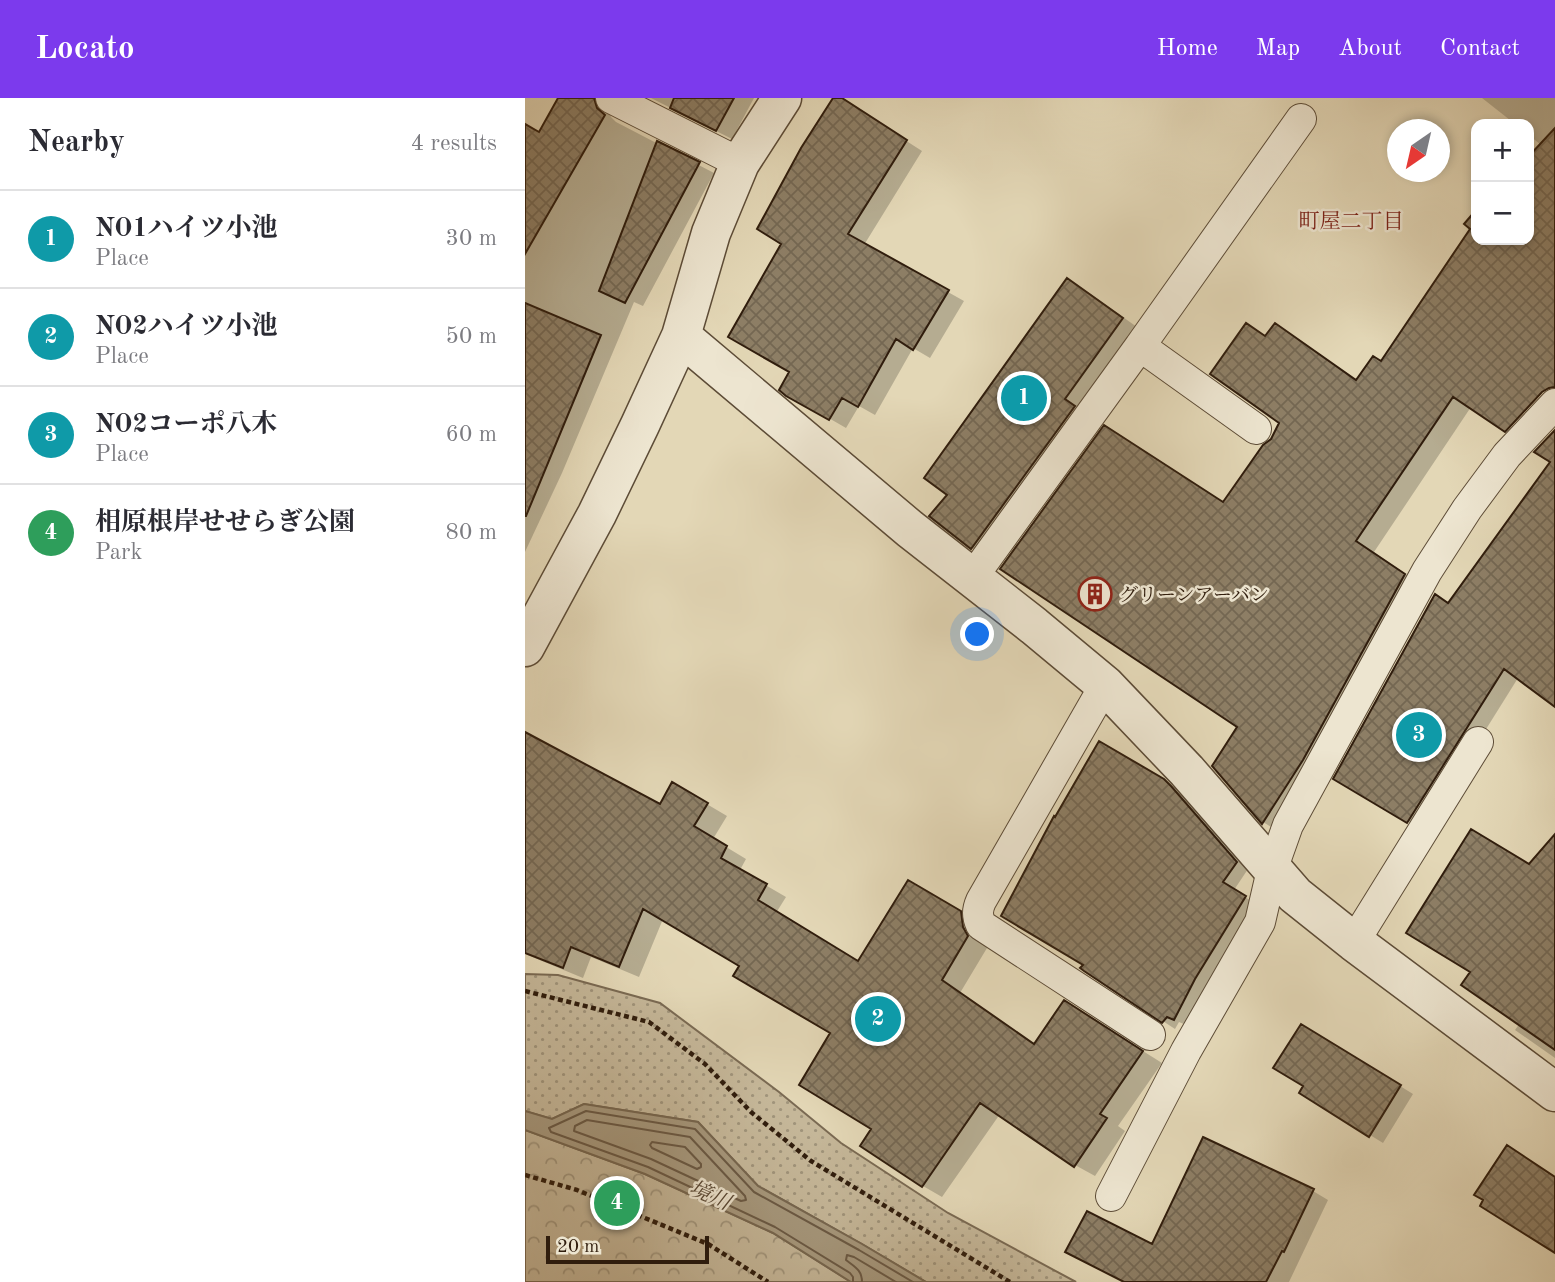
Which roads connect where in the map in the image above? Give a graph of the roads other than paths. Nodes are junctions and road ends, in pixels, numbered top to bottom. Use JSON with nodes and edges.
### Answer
{"nodes":[{"id":1,"x":611,"y":98,"type":"edge"},
{"id":2,"x":782,"y":98,"type":"edge"},
{"id":3,"x":1301,"y":119,"type":"dead end"},
{"id":4,"x":740,"y":163,"type":"junction"},
{"id":5,"x":681,"y":336,"type":"junction"},
{"id":6,"x":1139,"y":346,"type":"junction"},
{"id":7,"x":1555,"y":404,"type":"edge"},
{"id":8,"x":1256,"y":429,"type":"dead end"},
{"id":9,"x":972,"y":578,"type":"junction"},
{"id":10,"x":525,"y":647,"type":"edge"},
{"id":11,"x":1105,"y":685,"type":"junction"},
{"id":12,"x":1478,"y":742,"type":"dead end"},
{"id":13,"x":1272,"y":870,"type":"junction"},
{"id":14,"x":1354,"y":942,"type":"junction"},
{"id":15,"x":1150,"y":1035,"type":"dead end"},
{"id":16,"x":1555,"y":1092,"type":"edge"},
{"id":17,"x":1111,"y":1196,"type":"dead end"}],
"edges":[{"from":1,"to":4,"type":"lane"},
{"from":2,"to":4,"type":"street"},
{"from":3,"to":6,"type":"lane"},
{"from":4,"to":5,"type":"street"},
{"from":5,"to":9,"type":"street"},
{"from":5,"to":10,"type":"street"},
{"from":6,"to":8,"type":"lane"},
{"from":6,"to":9,"type":"lane"},
{"from":7,"to":13,"type":"lane"},
{"from":9,"to":11,"type":"street"},
{"from":11,"to":13,"type":"street"},
{"from":11,"to":15,"type":"lane"},
{"from":12,"to":14,"type":"lane"},
{"from":13,"to":14,"type":"street"},
{"from":13,"to":17,"type":"lane"},
{"from":14,"to":16,"type":"street"}]}
